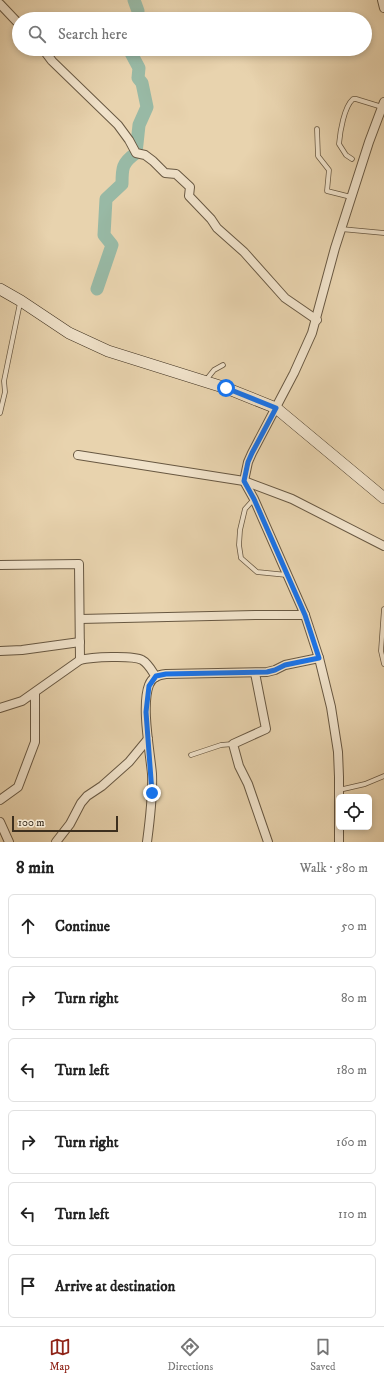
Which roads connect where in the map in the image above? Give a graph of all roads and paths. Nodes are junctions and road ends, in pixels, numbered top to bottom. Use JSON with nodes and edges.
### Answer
{"nodes":[{"id":1,"x":382,"y":0,"type":"edge"},
{"id":2,"x":0,"y":4,"type":"edge"},
{"id":3,"x":384,"y":8,"type":"edge"},
{"id":4,"x":12,"y":17,"type":"edge"},
{"id":5,"x":48,"y":56,"type":"edge"},
{"id":6,"x":383,"y":105,"type":"edge"},
{"id":7,"x":317,"y":128,"type":"dead end"},
{"id":8,"x":352,"y":159,"type":"dead end"},
{"id":9,"x":351,"y":197,"type":"junction"},
{"id":10,"x":342,"y":229,"type":"junction"},
{"id":11,"x":384,"y":233,"type":"edge"},
{"id":12,"x":0,"y":289,"type":"edge"},
{"id":13,"x":21,"y":301,"type":"junction"},
{"id":14,"x":316,"y":320,"type":"junction"},
{"id":15,"x":224,"y":365,"type":"dead end"},
{"id":16,"x":205,"y":381,"type":"junction"},
{"id":17,"x":276,"y":408,"type":"junction"},
{"id":18,"x":0,"y":413,"type":"edge"},
{"id":19,"x":78,"y":455,"type":"dead end"},
{"id":20,"x":244,"y":481,"type":"junction"},
{"id":21,"x":384,"y":498,"type":"edge"},
{"id":22,"x":254,"y":499,"type":"junction"},
{"id":23,"x":384,"y":546,"type":"edge"},
{"id":24,"x":0,"y":565,"type":"edge"},
{"id":25,"x":288,"y":575,"type":"junction"},
{"id":26,"x":384,"y":609,"type":"edge"},
{"id":27,"x":305,"y":615,"type":"junction"},
{"id":28,"x":80,"y":619,"type":"junction"},
{"id":29,"x":80,"y":642,"type":"junction"},
{"id":30,"x":0,"y":651,"type":"edge"},
{"id":31,"x":319,"y":658,"type":"junction"},
{"id":32,"x":80,"y":660,"type":"junction"},
{"id":33,"x":384,"y":664,"type":"edge"},
{"id":34,"x":255,"y":673,"type":"junction"},
{"id":35,"x":156,"y":676,"type":"junction"},
{"id":36,"x":35,"y":693,"type":"junction"},
{"id":37,"x":0,"y":708,"type":"edge"},
{"id":38,"x":148,"y":739,"type":"junction"},
{"id":39,"x":233,"y":744,"type":"junction"},
{"id":40,"x":191,"y":755,"type":"dead end"},
{"id":41,"x":384,"y":776,"type":"edge"},
{"id":42,"x":339,"y":790,"type":"junction"},
{"id":43,"x":0,"y":800,"type":"edge"},
{"id":44,"x":1,"y":826,"type":"edge"},
{"id":45,"x":9,"y":842,"type":"edge"},
{"id":46,"x":56,"y":842,"type":"edge"},
{"id":47,"x":147,"y":842,"type":"edge"},
{"id":48,"x":268,"y":842,"type":"edge"},
{"id":49,"x":339,"y":842,"type":"edge"}],
"edges":[{"from":1,"to":3,"type":"street"},
{"from":2,"to":4,"type":"street"},
{"from":5,"to":14,"type":"street"},
{"from":6,"to":8,"type":"lane"},
{"from":6,"to":9,"type":"street"},
{"from":7,"to":9,"type":"lane"},
{"from":9,"to":10,"type":"street"},
{"from":10,"to":11,"type":"lane"},
{"from":10,"to":14,"type":"street"},
{"from":12,"to":13,"type":"street"},
{"from":13,"to":16,"type":"street"},
{"from":13,"to":18,"type":"lane"},
{"from":14,"to":17,"type":"street"},
{"from":15,"to":16,"type":"lane"},
{"from":16,"to":17,"type":"street"},
{"from":17,"to":20,"type":"street"},
{"from":17,"to":21,"type":"street"},
{"from":19,"to":20,"type":"street"},
{"from":20,"to":22,"type":"street"},
{"from":20,"to":23,"type":"street"},
{"from":22,"to":25,"type":"street"},
{"from":22,"to":25,"type":"lane"},
{"from":24,"to":28,"type":"street"},
{"from":25,"to":27,"type":"street"},
{"from":26,"to":33,"type":"lane"},
{"from":27,"to":28,"type":"street"},
{"from":27,"to":31,"type":"street"},
{"from":28,"to":29,"type":"street"},
{"from":29,"to":30,"type":"street"},
{"from":29,"to":32,"type":"street"},
{"from":31,"to":34,"type":"street"},
{"from":31,"to":42,"type":"street"},
{"from":32,"to":35,"type":"street"},
{"from":32,"to":36,"type":"street"},
{"from":34,"to":35,"type":"street"},
{"from":34,"to":39,"type":"street"},
{"from":35,"to":38,"type":"street"},
{"from":36,"to":37,"type":"street"},
{"from":36,"to":43,"type":"street"},
{"from":38,"to":46,"type":"street"},
{"from":38,"to":47,"type":"street"},
{"from":39,"to":40,"type":"lane"},
{"from":39,"to":48,"type":"street"},
{"from":41,"to":42,"type":"lane"},
{"from":42,"to":49,"type":"street"},
{"from":44,"to":45,"type":"street"}]}
